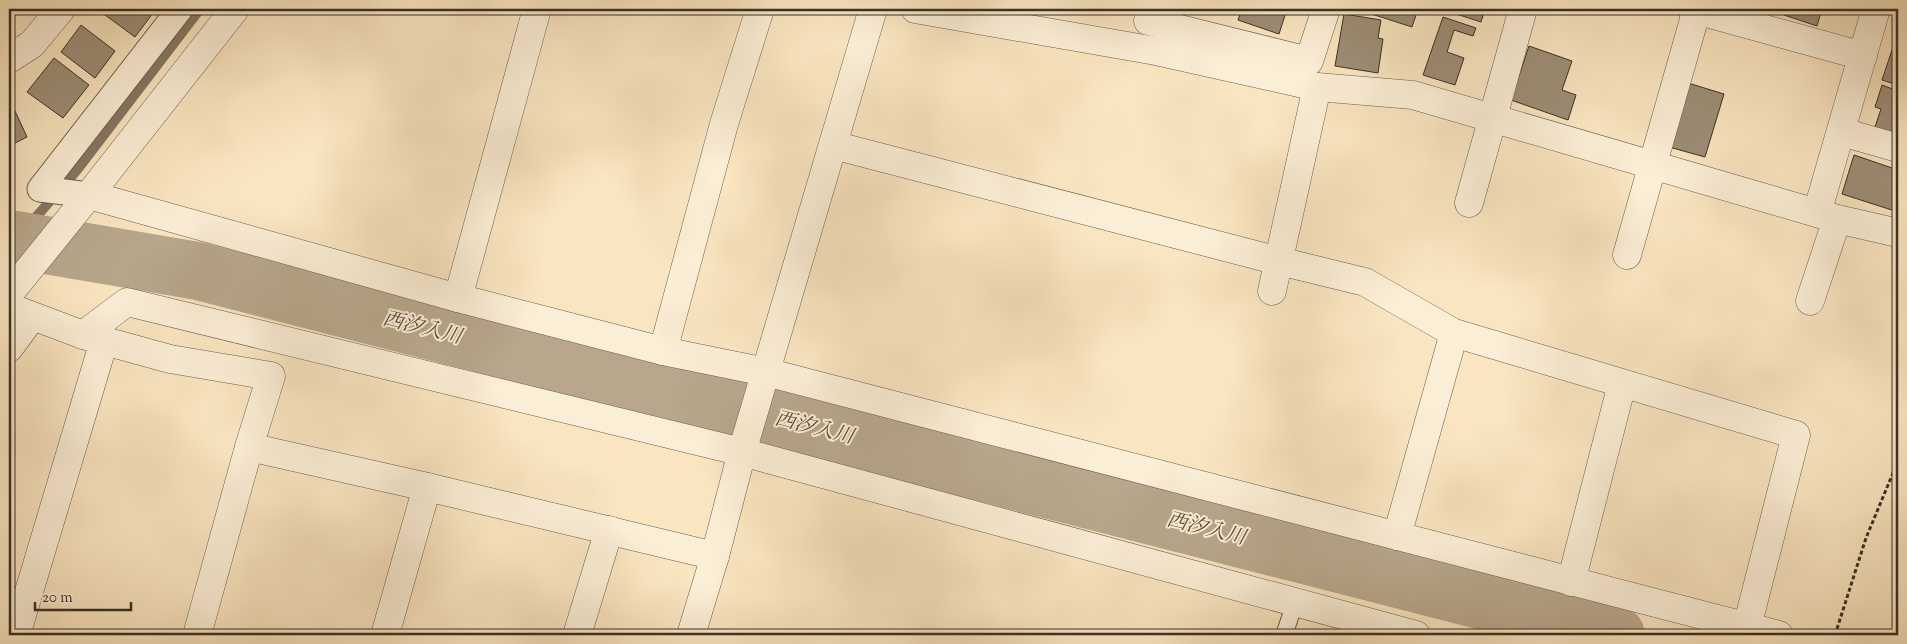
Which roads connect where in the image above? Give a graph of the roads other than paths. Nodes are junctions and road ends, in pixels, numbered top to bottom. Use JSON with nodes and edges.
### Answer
{"nodes":[{"id":1,"x":61,"y":9,"type":"edge"},
{"id":2,"x":180,"y":9,"type":"edge"},
{"id":3,"x":234,"y":9,"type":"edge"},
{"id":4,"x":537,"y":9,"type":"edge"},
{"id":5,"x":760,"y":9,"type":"edge"},
{"id":6,"x":873,"y":9,"type":"edge"},
{"id":7,"x":915,"y":9,"type":"edge"},
{"id":8,"x":1152,"y":9,"type":"edge"},
{"id":9,"x":1326,"y":9,"type":"edge"},
{"id":10,"x":1524,"y":9,"type":"edge"},
{"id":11,"x":1695,"y":9,"type":"edge"},
{"id":12,"x":1876,"y":9,"type":"edge"},
{"id":13,"x":987,"y":15,"type":"edge"},
{"id":14,"x":1863,"y":56,"type":"junction"},
{"id":15,"x":9,"y":58,"type":"edge"},
{"id":16,"x":1317,"y":87,"type":"junction"},
{"id":17,"x":1493,"y":118,"type":"junction"},
{"id":18,"x":1842,"y":132,"type":"junction"},
{"id":19,"x":833,"y":145,"type":"junction"},
{"id":20,"x":1898,"y":148,"type":"edge"},
{"id":21,"x":1654,"y":164,"type":"junction"},
{"id":22,"x":89,"y":195,"type":"junction"},
{"id":23,"x":1469,"y":203,"type":"dead end"},
{"id":24,"x":1827,"y":216,"type":"junction"},
{"id":25,"x":1898,"y":233,"type":"edge"},
{"id":26,"x":1627,"y":256,"type":"dead end"},
{"id":27,"x":1279,"y":261,"type":"junction"},
{"id":28,"x":1272,"y":291,"type":"dead end"},
{"id":29,"x":9,"y":294,"type":"edge"},
{"id":30,"x":458,"y":298,"type":"junction"},
{"id":31,"x":1810,"y":301,"type":"dead end"},
{"id":32,"x":20,"y":312,"type":"edge"},
{"id":33,"x":1454,"y":333,"type":"junction"},
{"id":34,"x":93,"y":338,"type":"junction"},
{"id":35,"x":9,"y":348,"type":"edge"},
{"id":36,"x":662,"y":351,"type":"junction"},
{"id":37,"x":766,"y":372,"type":"junction"},
{"id":38,"x":1622,"y":384,"type":"junction"},
{"id":39,"x":249,"y":447,"type":"junction"},
{"id":40,"x":742,"y":452,"type":"junction"},
{"id":41,"x":427,"y":487,"type":"junction"},
{"id":42,"x":609,"y":530,"type":"junction"},
{"id":43,"x":1397,"y":536,"type":"junction"},
{"id":44,"x":715,"y":556,"type":"junction"},
{"id":45,"x":1571,"y":582,"type":"junction"},
{"id":46,"x":1295,"y":603,"type":"junction"},
{"id":47,"x":1747,"y":627,"type":"junction"},
{"id":48,"x":1366,"y":629,"type":"edge"},
{"id":49,"x":16,"y":635,"type":"edge"},
{"id":50,"x":197,"y":635,"type":"edge"},
{"id":51,"x":385,"y":635,"type":"edge"},
{"id":52,"x":577,"y":635,"type":"edge"},
{"id":53,"x":691,"y":635,"type":"edge"},
{"id":54,"x":1284,"y":635,"type":"edge"},
{"id":55,"x":1416,"y":635,"type":"edge"},
{"id":56,"x":1779,"y":635,"type":"edge"}],
"edges":[{"from":1,"to":15,"type":"street"},
{"from":2,"to":22,"type":"street"},
{"from":3,"to":22,"type":"street"},
{"from":4,"to":30,"type":"street"},
{"from":5,"to":36,"type":"street"},
{"from":6,"to":19,"type":"street"},
{"from":7,"to":13,"type":"street"},
{"from":8,"to":9,"type":"street"},
{"from":10,"to":17,"type":"street"},
{"from":11,"to":14,"type":"street"},
{"from":11,"to":21,"type":"street"},
{"from":12,"to":14,"type":"street"},
{"from":13,"to":16,"type":"street"},
{"from":14,"to":18,"type":"street"},
{"from":16,"to":17,"type":"street"},
{"from":16,"to":27,"type":"street"},
{"from":17,"to":21,"type":"street"},
{"from":17,"to":23,"type":"street"},
{"from":18,"to":20,"type":"street"},
{"from":18,"to":24,"type":"street"},
{"from":19,"to":27,"type":"street"},
{"from":19,"to":37,"type":"street"},
{"from":21,"to":24,"type":"street"},
{"from":21,"to":26,"type":"street"},
{"from":22,"to":29,"type":"street"},
{"from":22,"to":30,"type":"street"},
{"from":24,"to":25,"type":"street"},
{"from":24,"to":31,"type":"street"},
{"from":27,"to":28,"type":"street"},
{"from":27,"to":33,"type":"street"},
{"from":30,"to":36,"type":"street"},
{"from":32,"to":34,"type":"street"},
{"from":32,"to":35,"type":"street"},
{"from":33,"to":38,"type":"street"},
{"from":33,"to":43,"type":"street"},
{"from":34,"to":39,"type":"street"},
{"from":34,"to":40,"type":"street"},
{"from":34,"to":49,"type":"street"},
{"from":36,"to":37,"type":"street"},
{"from":37,"to":40,"type":"street"},
{"from":37,"to":43,"type":"street"},
{"from":38,"to":45,"type":"street"},
{"from":38,"to":47,"type":"street"},
{"from":39,"to":41,"type":"street"},
{"from":39,"to":50,"type":"street"},
{"from":40,"to":44,"type":"street"},
{"from":40,"to":46,"type":"street"},
{"from":41,"to":42,"type":"street"},
{"from":41,"to":51,"type":"street"},
{"from":42,"to":44,"type":"street"},
{"from":42,"to":52,"type":"street"},
{"from":43,"to":45,"type":"street"},
{"from":44,"to":53,"type":"street"},
{"from":45,"to":47,"type":"street"},
{"from":46,"to":48,"type":"street"},
{"from":46,"to":54,"type":"lane"},
{"from":47,"to":56,"type":"street"},
{"from":48,"to":55,"type":"street"}]}
